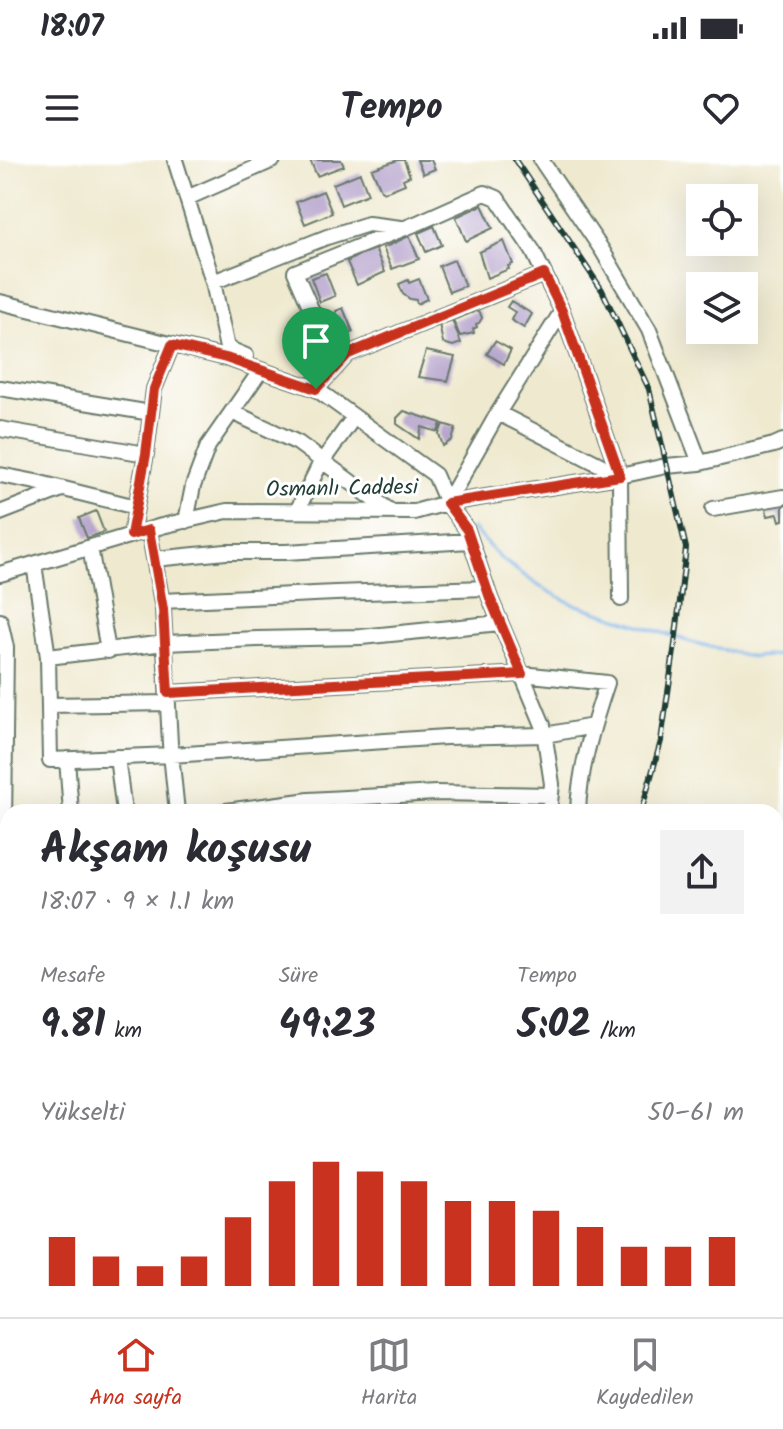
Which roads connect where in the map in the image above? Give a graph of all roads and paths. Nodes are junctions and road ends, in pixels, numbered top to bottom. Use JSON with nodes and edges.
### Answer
{"nodes":[{"id":1,"x":175,"y":160,"type":"edge"},
{"id":2,"x":273,"y":160,"type":"edge"},
{"id":3,"x":541,"y":160,"type":"edge"},
{"id":4,"x":187,"y":198,"type":"junction"},
{"id":5,"x":403,"y":229,"type":"junction"},
{"id":6,"x":544,"y":274,"type":"junction"},
{"id":7,"x":213,"y":282,"type":"junction"},
{"id":8,"x":0,"y":302,"type":"edge"},
{"id":9,"x":562,"y":311,"type":"junction"},
{"id":10,"x":172,"y":345,"type":"junction"},
{"id":11,"x":336,"y":366,"type":"junction"},
{"id":12,"x":261,"y":370,"type":"junction"},
{"id":13,"x":0,"y":388,"type":"edge"},
{"id":14,"x":316,"y":389,"type":"junction"},
{"id":15,"x":232,"y":412,"type":"junction"},
{"id":16,"x":151,"y":413,"type":"junction"},
{"id":17,"x":498,"y":413,"type":"junction"},
{"id":18,"x":354,"y":417,"type":"junction"},
{"id":19,"x":0,"y":429,"type":"edge"},
{"id":20,"x":783,"y":441,"type":"edge"},
{"id":21,"x":146,"y":454,"type":"junction"},
{"id":22,"x":323,"y":460,"type":"junction"},
{"id":23,"x":700,"y":463,"type":"junction"},
{"id":24,"x":0,"y":475,"type":"edge"},
{"id":25,"x":620,"y":476,"type":"junction"},
{"id":26,"x":62,"y":489,"type":"junction"},
{"id":27,"x":783,"y":497,"type":"edge"},
{"id":28,"x":447,"y":503,"type":"junction"},
{"id":29,"x":136,"y":507,"type":"junction"},
{"id":30,"x":713,"y":509,"type":"dead end"},
{"id":31,"x":297,"y":511,"type":"junction"},
{"id":32,"x":391,"y":512,"type":"junction"},
{"id":33,"x":0,"y":513,"type":"edge"},
{"id":34,"x":186,"y":521,"type":"junction"},
{"id":35,"x":149,"y":530,"type":"junction"},
{"id":36,"x":131,"y":535,"type":"junction"},
{"id":37,"x":470,"y":541,"type":"junction"},
{"id":38,"x":90,"y":547,"type":"junction"},
{"id":39,"x":154,"y":559,"type":"junction"},
{"id":40,"x":34,"y":564,"type":"junction"},
{"id":41,"x":0,"y":574,"type":"edge"},
{"id":42,"x":486,"y":588,"type":"junction"},
{"id":43,"x":621,"y":599,"type":"dead end"},
{"id":44,"x":162,"y":601,"type":"junction"},
{"id":45,"x":0,"y":621,"type":"edge"},
{"id":46,"x":500,"y":623,"type":"junction"},
{"id":47,"x":165,"y":643,"type":"junction"},
{"id":48,"x":108,"y":651,"type":"junction"},
{"id":49,"x":48,"y":657,"type":"junction"},
{"id":50,"x":522,"y":674,"type":"junction"},
{"id":51,"x":168,"y":698,"type":"junction"},
{"id":52,"x":49,"y":705,"type":"junction"},
{"id":53,"x":593,"y":726,"type":"junction"},
{"id":54,"x":545,"y":735,"type":"junction"},
{"id":55,"x":171,"y":755,"type":"junction"},
{"id":56,"x":117,"y":757,"type":"junction"},
{"id":57,"x":67,"y":759,"type":"junction"},
{"id":58,"x":551,"y":795,"type":"junction"},
{"id":59,"x":4,"y":804,"type":"edge"},
{"id":60,"x":70,"y":804,"type":"edge"},
{"id":61,"x":123,"y":804,"type":"edge"},
{"id":62,"x":176,"y":804,"type":"edge"},
{"id":63,"x":338,"y":804,"type":"edge"},
{"id":64,"x":550,"y":804,"type":"edge"},
{"id":65,"x":579,"y":804,"type":"edge"}],
"edges":[{"from":1,"to":4,"type":"street"},
{"from":2,"to":4,"type":"street"},
{"from":3,"to":23,"type":"street"},
{"from":4,"to":7,"type":"street"},
{"from":5,"to":6,"type":"street"},
{"from":5,"to":7,"type":"street"},
{"from":5,"to":11,"type":"street"},
{"from":6,"to":9,"type":"street"},
{"from":6,"to":11,"type":"street"},
{"from":7,"to":14,"type":"street"},
{"from":8,"to":10,"type":"street"},
{"from":9,"to":17,"type":"street"},
{"from":9,"to":25,"type":"street"},
{"from":10,"to":12,"type":"street"},
{"from":10,"to":16,"type":"street"},
{"from":11,"to":14,"type":"street"},
{"from":12,"to":14,"type":"street"},
{"from":12,"to":15,"type":"street"},
{"from":13,"to":16,"type":"street"},
{"from":14,"to":18,"type":"street"},
{"from":15,"to":22,"type":"street"},
{"from":15,"to":34,"type":"street"},
{"from":16,"to":21,"type":"street"},
{"from":17,"to":25,"type":"street"},
{"from":17,"to":28,"type":"street"},
{"from":18,"to":22,"type":"street"},
{"from":18,"to":28,"type":"street"},
{"from":19,"to":21,"type":"street"},
{"from":20,"to":23,"type":"street","name":"Osmanlı Caddesi"},
{"from":21,"to":29,"type":"street"},
{"from":22,"to":31,"type":"street"},
{"from":22,"to":32,"type":"street"},
{"from":23,"to":25,"type":"street","name":"Osmanlı Caddesi"},
{"from":24,"to":26,"type":"street"},
{"from":25,"to":28,"type":"street","name":"Osmanlı Caddesi"},
{"from":25,"to":43,"type":"street"},
{"from":26,"to":29,"type":"street"},
{"from":26,"to":33,"type":"street"},
{"from":27,"to":30,"type":"street"},
{"from":28,"to":32,"type":"street","name":"Osmanlı Caddesi"},
{"from":28,"to":37,"type":"street"},
{"from":29,"to":36,"type":"street"},
{"from":31,"to":32,"type":"street","name":"Osmanlı Caddesi"},
{"from":31,"to":34,"type":"street","name":"Osmanlı Caddesi"},
{"from":34,"to":35,"type":"street","name":"Osmanlı Caddesi"},
{"from":35,"to":36,"type":"street","name":"Osmanlı Caddesi"},
{"from":35,"to":39,"type":"street"},
{"from":36,"to":38,"type":"street","name":"Osmanlı Caddesi"},
{"from":37,"to":39,"type":"street"},
{"from":37,"to":42,"type":"street"},
{"from":38,"to":40,"type":"street","name":"Osmanlı Caddesi"},
{"from":38,"to":48,"type":"street"},
{"from":39,"to":44,"type":"street"},
{"from":40,"to":41,"type":"street","name":"Osmanlı Caddesi"},
{"from":40,"to":49,"type":"street"},
{"from":42,"to":44,"type":"street"},
{"from":42,"to":46,"type":"street"},
{"from":44,"to":47,"type":"street"},
{"from":45,"to":59,"type":"street"},
{"from":46,"to":47,"type":"street"},
{"from":46,"to":50,"type":"street"},
{"from":47,"to":48,"type":"street"},
{"from":47,"to":51,"type":"street"},
{"from":48,"to":49,"type":"street"},
{"from":49,"to":52,"type":"street"},
{"from":50,"to":51,"type":"street"},
{"from":50,"to":53,"type":"street"},
{"from":50,"to":54,"type":"street"},
{"from":51,"to":52,"type":"street"},
{"from":51,"to":55,"type":"street"},
{"from":52,"to":57,"type":"street"},
{"from":53,"to":54,"type":"street"},
{"from":53,"to":65,"type":"street"},
{"from":54,"to":55,"type":"street"},
{"from":54,"to":58,"type":"street"},
{"from":55,"to":56,"type":"street"},
{"from":55,"to":62,"type":"street"},
{"from":56,"to":57,"type":"street"},
{"from":56,"to":61,"type":"street"},
{"from":57,"to":60,"type":"street"},
{"from":58,"to":63,"type":"street"},
{"from":58,"to":64,"type":"street"}]}
